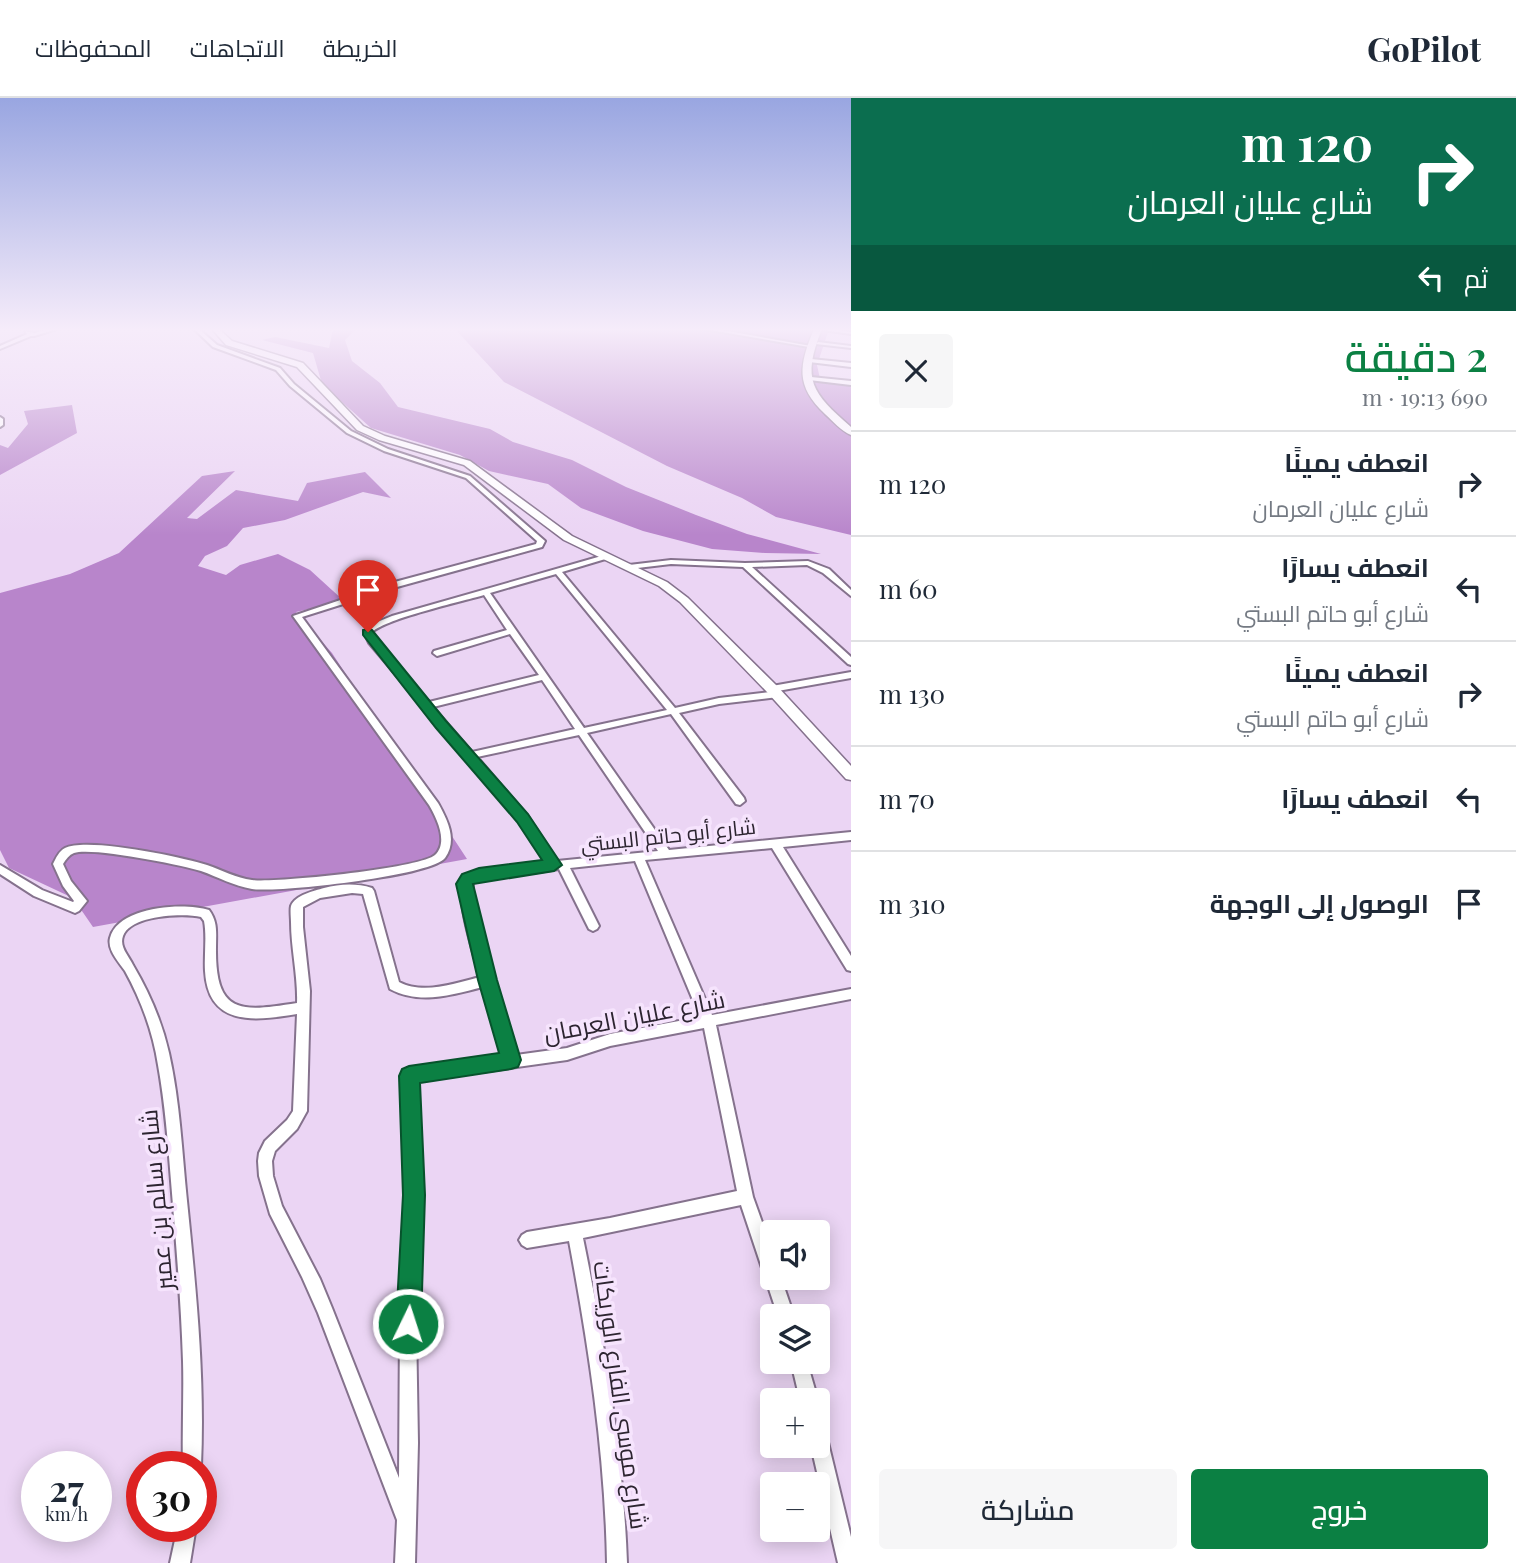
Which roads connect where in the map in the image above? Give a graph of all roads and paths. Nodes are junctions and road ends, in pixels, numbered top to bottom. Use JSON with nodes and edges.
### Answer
{"nodes":[{"id":1,"x":307,"y":397,"type":"edge"},
{"id":2,"x":331,"y":397,"type":"edge"},
{"id":3,"x":817,"y":397,"type":"edge"},
{"id":4,"x":823,"y":397,"type":"edge"},
{"id":5,"x":0,"y":419,"type":"edge"},
{"id":6,"x":0,"y":425,"type":"edge"},
{"id":7,"x":851,"y":425,"type":"edge"},
{"id":8,"x":851,"y":432,"type":"edge"},
{"id":9,"x":608,"y":557,"type":"junction"},
{"id":10,"x":745,"y":565,"type":"junction"},
{"id":11,"x":629,"y":567,"type":"junction"},
{"id":12,"x":557,"y":572,"type":"junction"},
{"id":13,"x":485,"y":592,"type":"junction"},
{"id":14,"x":851,"y":594,"type":"edge"},
{"id":15,"x":511,"y":631,"type":"junction"},
{"id":16,"x":436,"y":653,"type":"dead end"},
{"id":17,"x":851,"y":662,"type":"edge"},
{"id":18,"x":851,"y":675,"type":"edge"},
{"id":19,"x":543,"y":677,"type":"junction"},
{"id":20,"x":775,"y":692,"type":"junction"},
{"id":21,"x":426,"y":706,"type":"junction"},
{"id":22,"x":672,"y":710,"type":"junction"},
{"id":23,"x":579,"y":730,"type":"junction"},
{"id":24,"x":468,"y":756,"type":"junction"},
{"id":25,"x":851,"y":775,"type":"edge"},
{"id":26,"x":740,"y":800,"type":"dead end"},
{"id":27,"x":849,"y":839,"type":"edge"},
{"id":28,"x":775,"y":843,"type":"junction"},
{"id":29,"x":665,"y":853,"type":"junction"},
{"id":30,"x":638,"y":856,"type":"junction"},
{"id":31,"x":558,"y":865,"type":"junction"},
{"id":32,"x":0,"y":869,"type":"edge"},
{"id":33,"x":593,"y":926,"type":"dead end"},
{"id":34,"x":851,"y":966,"type":"edge"},
{"id":35,"x":488,"y":980,"type":"junction"},
{"id":36,"x":851,"y":994,"type":"edge"},
{"id":37,"x":303,"y":1008,"type":"junction"},
{"id":38,"x":709,"y":1023,"type":"junction"},
{"id":39,"x":511,"y":1060,"type":"junction"},
{"id":40,"x":746,"y":1197,"type":"junction"},
{"id":41,"x":575,"y":1234,"type":"junction"},
{"id":42,"x":760,"y":1239,"type":"edge"},
{"id":43,"x":527,"y":1240,"type":"dead end"},
{"id":44,"x":192,"y":1451,"type":"edge"},
{"id":45,"x":823,"y":1458,"type":"edge"},
{"id":46,"x":407,"y":1519,"type":"junction"},
{"id":47,"x":184,"y":1542,"type":"edge"},
{"id":48,"x":180,"y":1563,"type":"edge"},
{"id":49,"x":405,"y":1563,"type":"edge"},
{"id":50,"x":617,"y":1563,"type":"edge"},
{"id":51,"x":848,"y":1563,"type":"edge"}],
"edges":[{"from":1,"to":32,"type":"street"},
{"from":2,"to":9,"type":"main road"},
{"from":3,"to":8,"type":"main road"},
{"from":4,"to":7,"type":"main road"},
{"from":5,"to":6,"type":"street"},
{"from":9,"to":11,"type":"main road"},
{"from":9,"to":12,"type":"street"},
{"from":10,"to":11,"type":"street"},
{"from":10,"to":14,"type":"street"},
{"from":10,"to":17,"type":"street"},
{"from":11,"to":20,"type":"main road"},
{"from":12,"to":13,"type":"street"},
{"from":12,"to":22,"type":"street"},
{"from":13,"to":15,"type":"street"},
{"from":13,"to":21,"type":"street"},
{"from":15,"to":16,"type":"street"},
{"from":15,"to":19,"type":"street"},
{"from":18,"to":20,"type":"street"},
{"from":19,"to":21,"type":"street"},
{"from":19,"to":23,"type":"street"},
{"from":20,"to":22,"type":"street"},
{"from":20,"to":25,"type":"main road"},
{"from":21,"to":24,"type":"street"},
{"from":22,"to":23,"type":"street"},
{"from":22,"to":26,"type":"street"},
{"from":23,"to":24,"type":"street"},
{"from":23,"to":29,"type":"street"},
{"from":24,"to":31,"type":"street"},
{"from":27,"to":28,"type":"street","name":"شارع أبو حاتم البستي"},
{"from":28,"to":29,"type":"street","name":"شارع أبو حاتم البستي"},
{"from":28,"to":34,"type":"street"},
{"from":29,"to":30,"type":"street","name":"شارع أبو حاتم البستي"},
{"from":30,"to":31,"type":"street","name":"شارع أبو حاتم البستي"},
{"from":30,"to":38,"type":"street"},
{"from":31,"to":33,"type":"street"},
{"from":31,"to":35,"type":"street","name":"شارع أبو حاتم البستي"},
{"from":35,"to":37,"type":"street"},
{"from":35,"to":39,"type":"street","name":"شارع أبو حاتم البستي"},
{"from":36,"to":38,"type":"street","name":"شارع عليان العرمان"},
{"from":37,"to":44,"type":"street","name":"شارع سالم بن عمير"},
{"from":37,"to":46,"type":"street"},
{"from":38,"to":39,"type":"street","name":"شارع عليان العرمان"},
{"from":38,"to":40,"type":"street"},
{"from":39,"to":46,"type":"street","name":"شارع عليان العرمان"},
{"from":40,"to":41,"type":"street"},
{"from":40,"to":42,"type":"street"},
{"from":41,"to":43,"type":"street"},
{"from":41,"to":50,"type":"street","name":"شارع موسى الفارع الوريكات"},
{"from":45,"to":51,"type":"street"},
{"from":46,"to":49,"type":"street","name":"شارع عليان العرمان"},
{"from":47,"to":48,"type":"street"}]}
